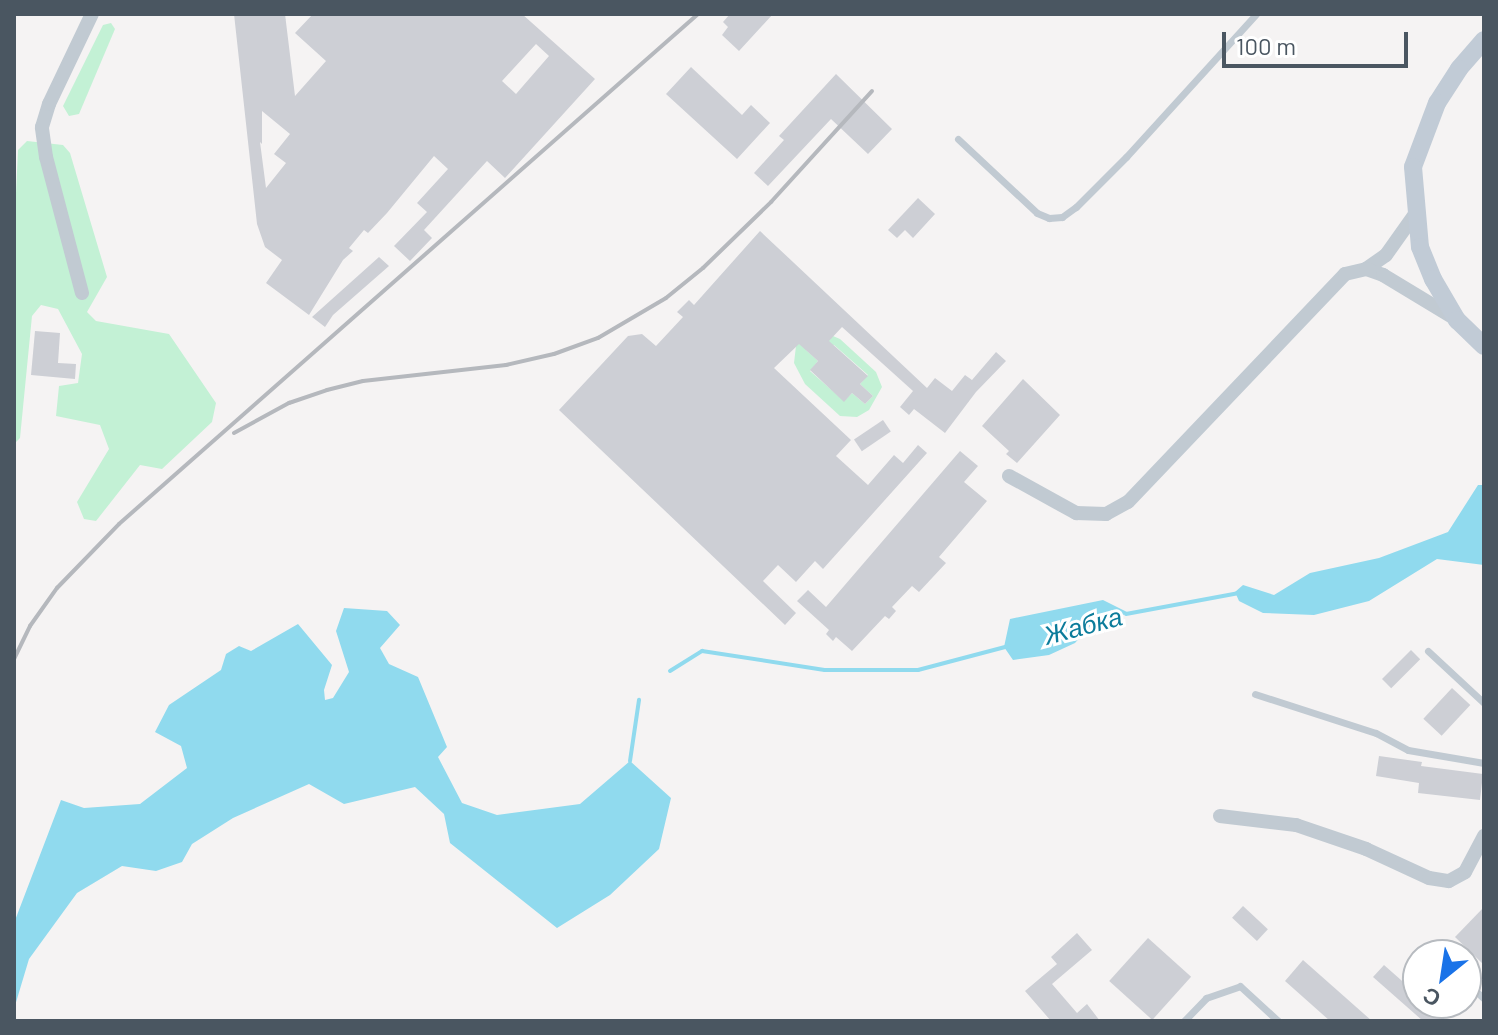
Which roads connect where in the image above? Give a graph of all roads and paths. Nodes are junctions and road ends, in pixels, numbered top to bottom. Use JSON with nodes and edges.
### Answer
{"nodes":[{"id":1,"x":92,"y":14,"type":"edge"},
{"id":2,"x":1256,"y":14,"type":"edge"},
{"id":3,"x":1484,"y":40,"type":"edge"},
{"id":4,"x":958,"y":139,"type":"dead end"},
{"id":5,"x":1415,"y":214,"type":"junction"},
{"id":6,"x":1366,"y":269,"type":"junction"},
{"id":7,"x":82,"y":293,"type":"dead end"},
{"id":8,"x":1457,"y":320,"type":"junction"},
{"id":9,"x":1484,"y":346,"type":"edge"},
{"id":10,"x":1009,"y":476,"type":"dead end"},
{"id":11,"x":1428,"y":651,"type":"dead end"},
{"id":12,"x":1255,"y":694,"type":"dead end"},
{"id":13,"x":1484,"y":703,"type":"edge"},
{"id":14,"x":1484,"y":763,"type":"edge"},
{"id":15,"x":1220,"y":816,"type":"dead end"},
{"id":16,"x":1484,"y":836,"type":"edge"},
{"id":17,"x":1184,"y":1021,"type":"edge"},
{"id":18,"x":1278,"y":1021,"type":"edge"}],
"edges":[{"from":1,"to":7,"type":"street"},
{"from":2,"to":4,"type":"lane"},
{"from":3,"to":5,"type":"street"},
{"from":5,"to":6,"type":"street"},
{"from":5,"to":8,"type":"street"},
{"from":6,"to":8,"type":"street"},
{"from":6,"to":10,"type":"street"},
{"from":8,"to":9,"type":"street"},
{"from":11,"to":13,"type":"lane"},
{"from":12,"to":14,"type":"lane"},
{"from":15,"to":16,"type":"street"},
{"from":17,"to":18,"type":"lane"}]}
